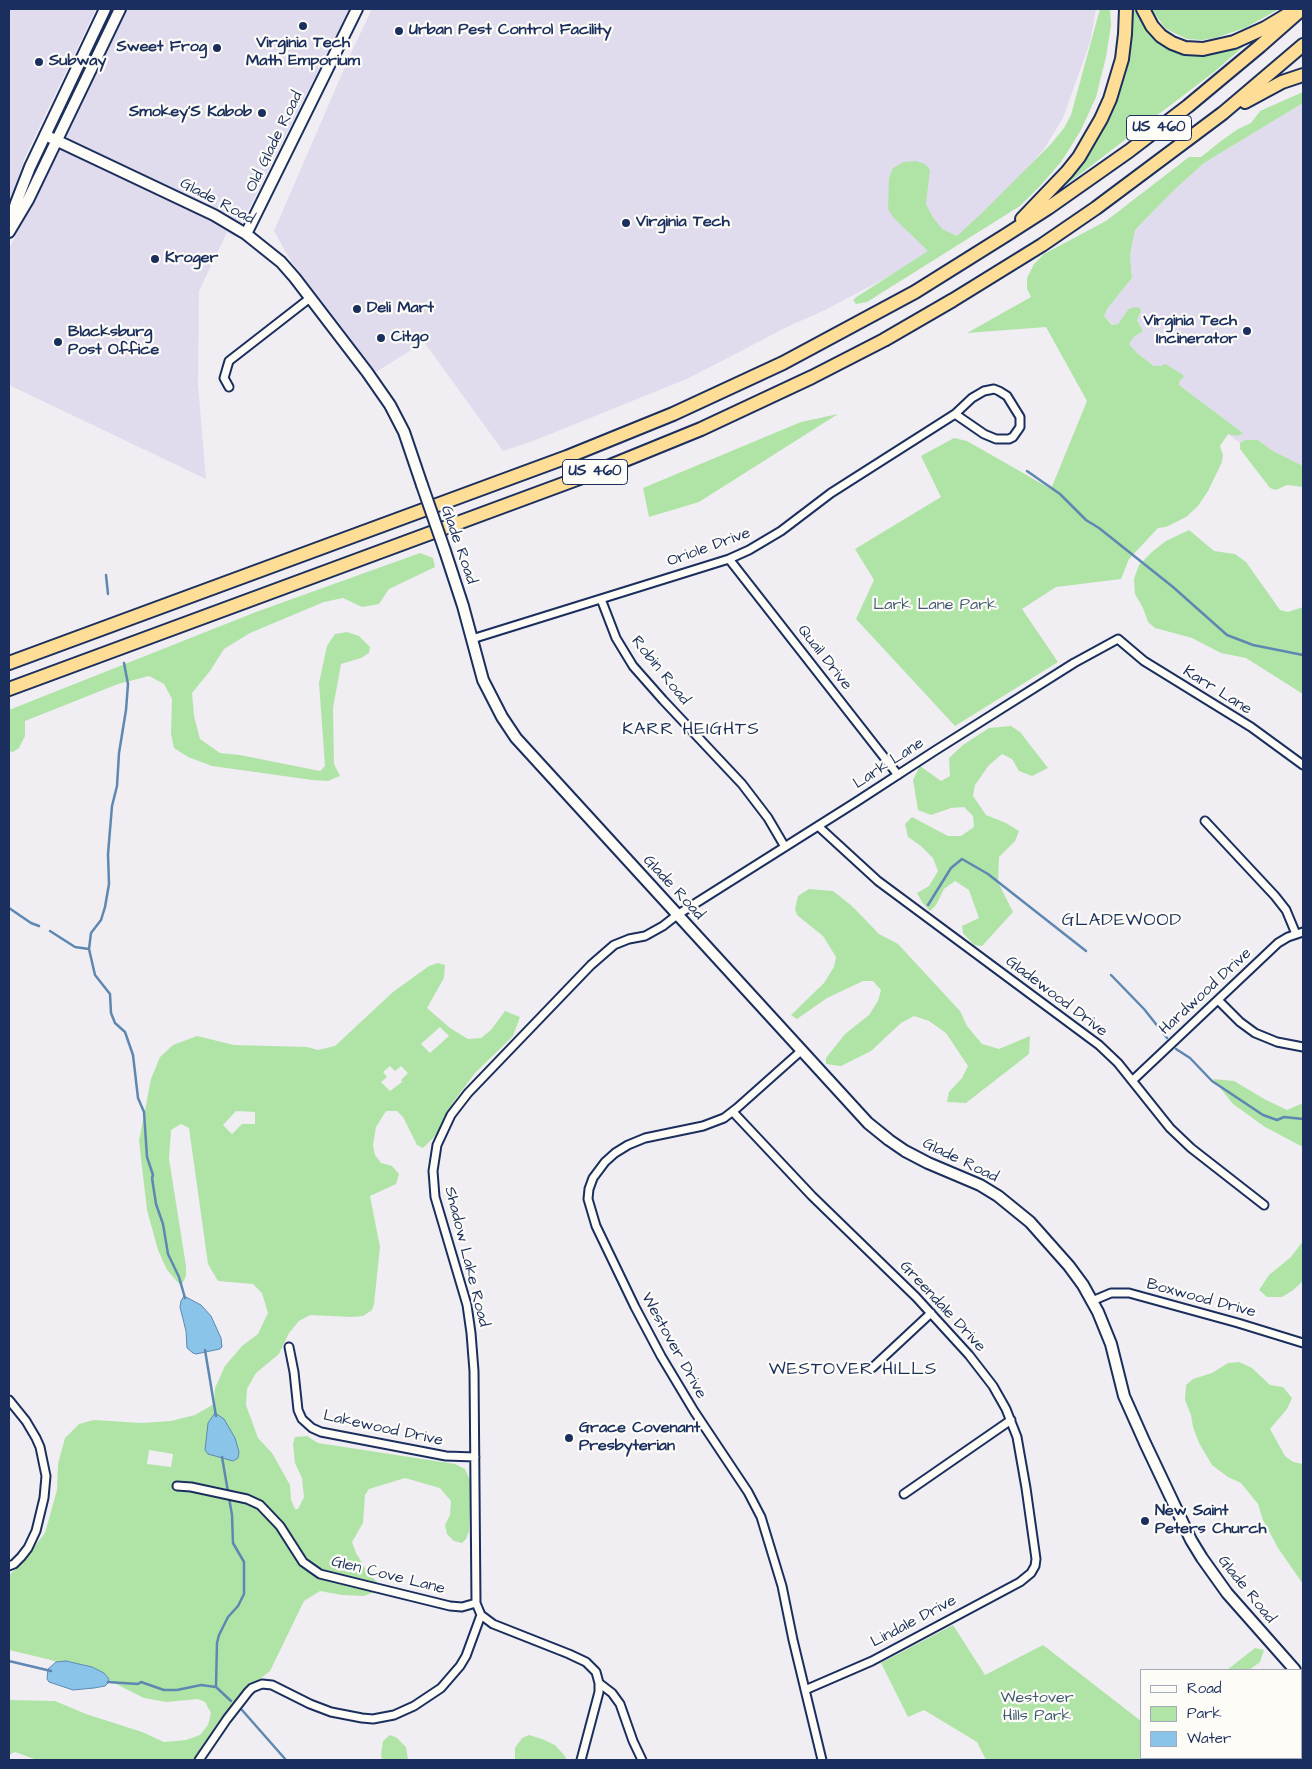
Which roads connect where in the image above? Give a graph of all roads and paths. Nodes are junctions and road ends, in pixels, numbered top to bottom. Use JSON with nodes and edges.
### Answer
{"nodes":[{"id":1,"x":105,"y":9,"type":"edge"},
{"id":2,"x":120,"y":9,"type":"edge"},
{"id":3,"x":357,"y":9,"type":"edge"},
{"id":4,"x":1126,"y":9,"type":"edge"},
{"id":5,"x":1143,"y":9,"type":"edge"},
{"id":6,"x":1297,"y":9,"type":"edge"},
{"id":7,"x":1302,"y":9,"type":"edge"},
{"id":8,"x":1303,"y":45,"type":"edge"},
{"id":9,"x":1303,"y":75,"type":"edge"},
{"id":10,"x":1223,"y":113,"type":"junction"},
{"id":11,"x":45,"y":135,"type":"junction"},
{"id":12,"x":57,"y":140,"type":"junction"},
{"id":13,"x":9,"y":227,"type":"edge"},
{"id":14,"x":9,"y":232,"type":"edge"},
{"id":15,"x":246,"y":234,"type":"junction"},
{"id":16,"x":1006,"y":235,"type":"junction"},
{"id":17,"x":310,"y":298,"type":"junction"},
{"id":18,"x":229,"y":387,"type":"dead end"},
{"id":19,"x":954,"y":414,"type":"junction"},
{"id":20,"x":728,"y":559,"type":"junction"},
{"id":21,"x":601,"y":599,"type":"junction"},
{"id":22,"x":472,"y":639,"type":"junction"},
{"id":23,"x":1118,"y":639,"type":"joint"},
{"id":24,"x":9,"y":663,"type":"edge"},
{"id":25,"x":9,"y":689,"type":"edge"},
{"id":26,"x":1303,"y":765,"type":"edge"},
{"id":27,"x":898,"y":775,"type":"junction"},
{"id":28,"x":1205,"y":821,"type":"dead end"},
{"id":29,"x":818,"y":826,"type":"junction"},
{"id":30,"x":785,"y":846,"type":"junction"},
{"id":31,"x":677,"y":915,"type":"junction"},
{"id":32,"x":1300,"y":933,"type":"edge"},
{"id":33,"x":1218,"y":1000,"type":"junction"},
{"id":34,"x":1303,"y":1047,"type":"edge"},
{"id":35,"x":801,"y":1051,"type":"junction"},
{"id":36,"x":1133,"y":1080,"type":"junction"},
{"id":37,"x":733,"y":1112,"type":"junction"},
{"id":38,"x":1264,"y":1205,"type":"dead end"},
{"id":39,"x":1092,"y":1301,"type":"junction"},
{"id":40,"x":931,"y":1312,"type":"junction"},
{"id":41,"x":1303,"y":1342,"type":"edge"},
{"id":42,"x":289,"y":1347,"type":"dead end"},
{"id":43,"x":872,"y":1368,"type":"dead end"},
{"id":44,"x":9,"y":1400,"type":"edge"},
{"id":45,"x":1011,"y":1420,"type":"junction"},
{"id":46,"x":475,"y":1457,"type":"junction"},
{"id":47,"x":177,"y":1486,"type":"dead end"},
{"id":48,"x":904,"y":1494,"type":"dead end"},
{"id":49,"x":9,"y":1566,"type":"edge"},
{"id":50,"x":1032,"y":1572,"type":"joint"},
{"id":51,"x":476,"y":1603,"type":"junction"},
{"id":52,"x":481,"y":1615,"type":"junction"},
{"id":53,"x":1294,"y":1669,"type":"edge"},
{"id":54,"x":599,"y":1683,"type":"junction"},
{"id":55,"x":805,"y":1690,"type":"junction"},
{"id":56,"x":199,"y":1760,"type":"edge"},
{"id":57,"x":582,"y":1760,"type":"edge"},
{"id":58,"x":642,"y":1760,"type":"edge"},
{"id":59,"x":822,"y":1760,"type":"edge"}],
"edges":[{"from":1,"to":11,"type":"street"},
{"from":2,"to":12,"type":"street"},
{"from":3,"to":15,"type":"street","name":"Old Glade Road"},
{"from":4,"to":16,"type":"highway"},
{"from":5,"to":6,"type":"highway"},
{"from":7,"to":16,"type":"highway","number":"US 460"},
{"from":8,"to":10,"type":"highway","number":"US 460"},
{"from":9,"to":10,"type":"highway"},
{"from":10,"to":25,"type":"highway","number":"US 460"},
{"from":11,"to":12,"type":"street","name":"Glade Road"},
{"from":11,"to":13,"type":"street"},
{"from":12,"to":14,"type":"street"},
{"from":12,"to":15,"type":"street","name":"Glade Road"},
{"from":15,"to":17,"type":"street","name":"Glade Road"},
{"from":16,"to":24,"type":"highway","number":"US 460"},
{"from":17,"to":18,"type":"street"},
{"from":17,"to":22,"type":"street","name":"Glade Road","bridge":true},
{"from":19,"to":19,"type":"street","name":"Oriole Drive"},
{"from":19,"to":20,"type":"street","name":"Oriole Drive"},
{"from":20,"to":21,"type":"street","name":"Oriole Drive"},
{"from":20,"to":27,"type":"street","name":"Quail Drive"},
{"from":21,"to":22,"type":"street","name":"Oriole Drive"},
{"from":21,"to":30,"type":"street","name":"Robin Road"},
{"from":22,"to":31,"type":"street","name":"Glade Road"},
{"from":23,"to":26,"type":"street","name":"Karr Lane"},
{"from":23,"to":27,"type":"street","name":"Lark Lane"},
{"from":27,"to":29,"type":"street","name":"Lark Lane"},
{"from":28,"to":32,"type":"street"},
{"from":29,"to":30,"type":"street","name":"Lark Lane"},
{"from":29,"to":36,"type":"street","name":"Gladewood Drive"},
{"from":30,"to":31,"type":"street","name":"Lark Lane"},
{"from":31,"to":35,"type":"street","name":"Glade Road"},
{"from":31,"to":46,"type":"street","name":"Shadow Lake Road"},
{"from":32,"to":33,"type":"street","name":"Hardwood Drive"},
{"from":33,"to":34,"type":"street"},
{"from":33,"to":36,"type":"street","name":"Hardwood Drive"},
{"from":35,"to":37,"type":"street","name":"Westover Drive"},
{"from":35,"to":39,"type":"street","name":"Glade Road"},
{"from":36,"to":38,"type":"street","name":"Gladewood Drive"},
{"from":37,"to":40,"type":"street","name":"Greendale Drive"},
{"from":37,"to":55,"type":"street","name":"Westover Drive"},
{"from":39,"to":41,"type":"street","name":"Boxwood Drive"},
{"from":39,"to":53,"type":"street","name":"Glade Road"},
{"from":40,"to":43,"type":"street"},
{"from":40,"to":45,"type":"street","name":"Greendale Drive"},
{"from":42,"to":46,"type":"street","name":"Lakewood Drive"},
{"from":44,"to":49,"type":"street"},
{"from":45,"to":48,"type":"street"},
{"from":45,"to":50,"type":"street","name":"Greendale Drive"},
{"from":46,"to":51,"type":"street","name":"Shadow Lake Road"},
{"from":47,"to":51,"type":"street","name":"Glen Cove Lane"},
{"from":50,"to":55,"type":"street","name":"Lindale Drive"},
{"from":51,"to":52,"type":"street","name":"Shadow Lake Road"},
{"from":52,"to":54,"type":"street"},
{"from":52,"to":56,"type":"street"},
{"from":54,"to":57,"type":"street"},
{"from":54,"to":58,"type":"street"},
{"from":55,"to":59,"type":"street","name":"Westover Drive"}]}
